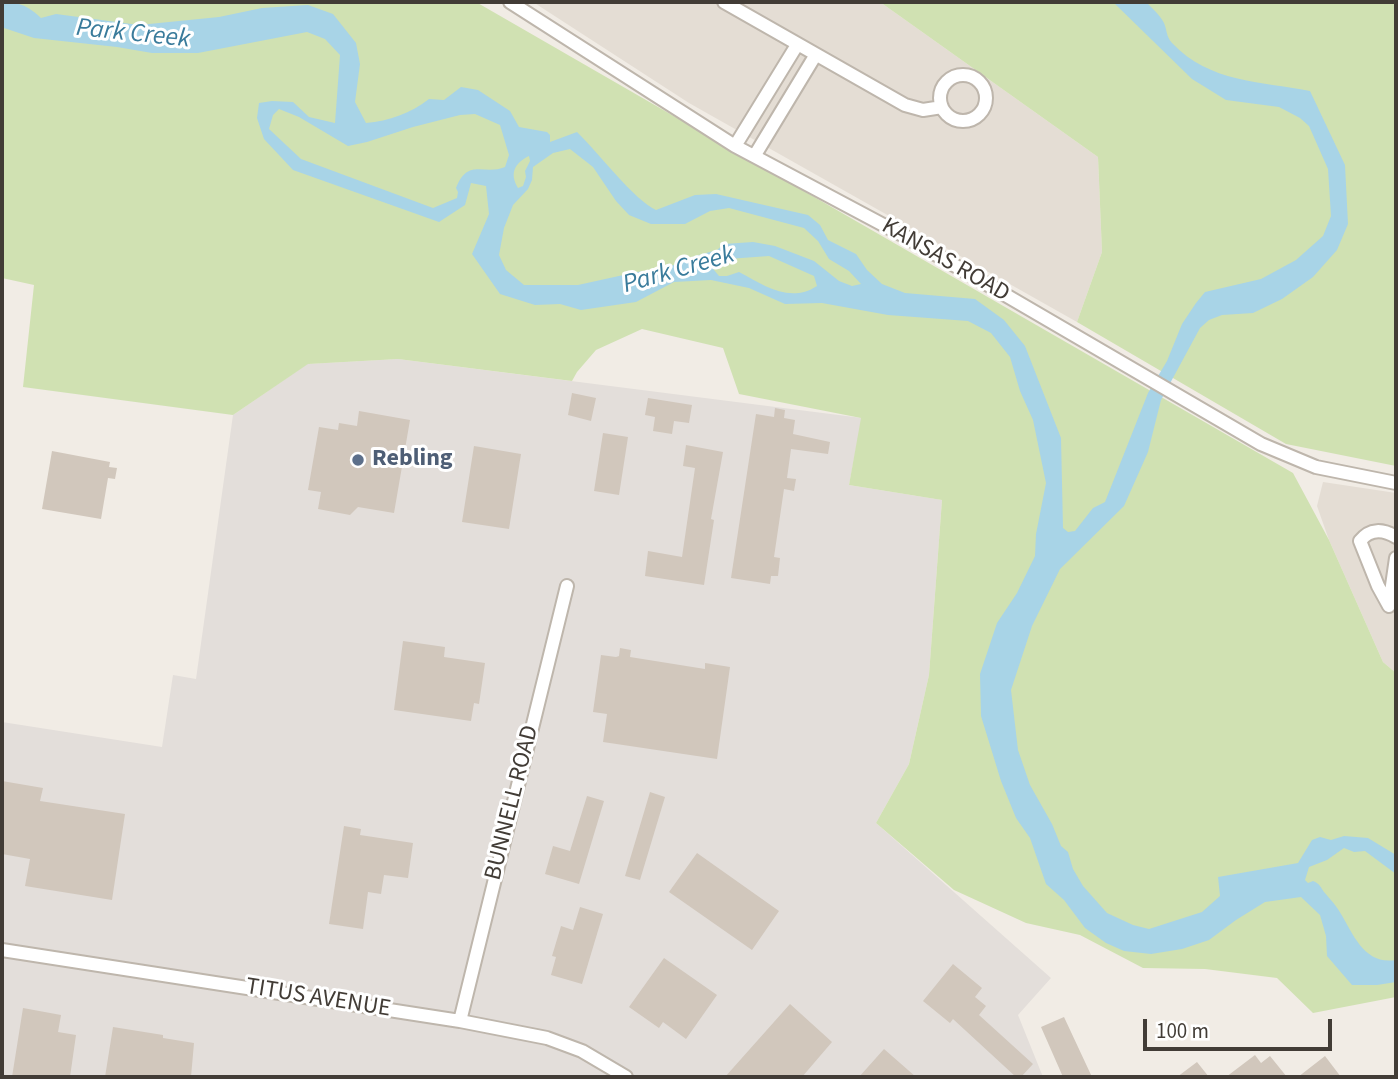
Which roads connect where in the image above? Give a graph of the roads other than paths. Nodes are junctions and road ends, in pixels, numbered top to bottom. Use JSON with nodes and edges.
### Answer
{"nodes":[{"id":1,"x":510,"y":2,"type":"edge"},
{"id":2,"x":724,"y":2,"type":"edge"},
{"id":3,"x":797,"y":45,"type":"junction"},
{"id":4,"x":815,"y":56,"type":"junction"},
{"id":5,"x":942,"y":107,"type":"dead end"},
{"id":6,"x":735,"y":146,"type":"junction"},
{"id":7,"x":755,"y":155,"type":"junction"},
{"id":8,"x":1396,"y":483,"type":"edge"},
{"id":9,"x":1396,"y":537,"type":"edge"},
{"id":10,"x":1396,"y":558,"type":"edge"},
{"id":11,"x":567,"y":586,"type":"dead end"},
{"id":12,"x":1389,"y":606,"type":"junction"},
{"id":13,"x":1396,"y":618,"type":"edge"},
{"id":14,"x":2,"y":950,"type":"edge"},
{"id":15,"x":460,"y":1021,"type":"junction"},
{"id":16,"x":626,"y":1077,"type":"edge"}],
"edges":[{"from":1,"to":6,"type":"street","name":"KANSAS ROAD"},
{"from":2,"to":3,"type":"street"},
{"from":3,"to":4,"type":"street"},
{"from":3,"to":6,"type":"street"},
{"from":4,"to":5,"type":"street"},
{"from":4,"to":7,"type":"street"},
{"from":6,"to":7,"type":"street","name":"KANSAS ROAD"},
{"from":7,"to":8,"type":"street","name":"KANSAS ROAD"},
{"from":9,"to":12,"type":"street"},
{"from":10,"to":12,"type":"street"},
{"from":11,"to":15,"type":"street","name":"BUNNELL ROAD"},
{"from":12,"to":13,"type":"street"},
{"from":14,"to":15,"type":"street","name":"TITUS AVENUE"},
{"from":15,"to":16,"type":"street","name":"TITUS AVENUE"}]}
